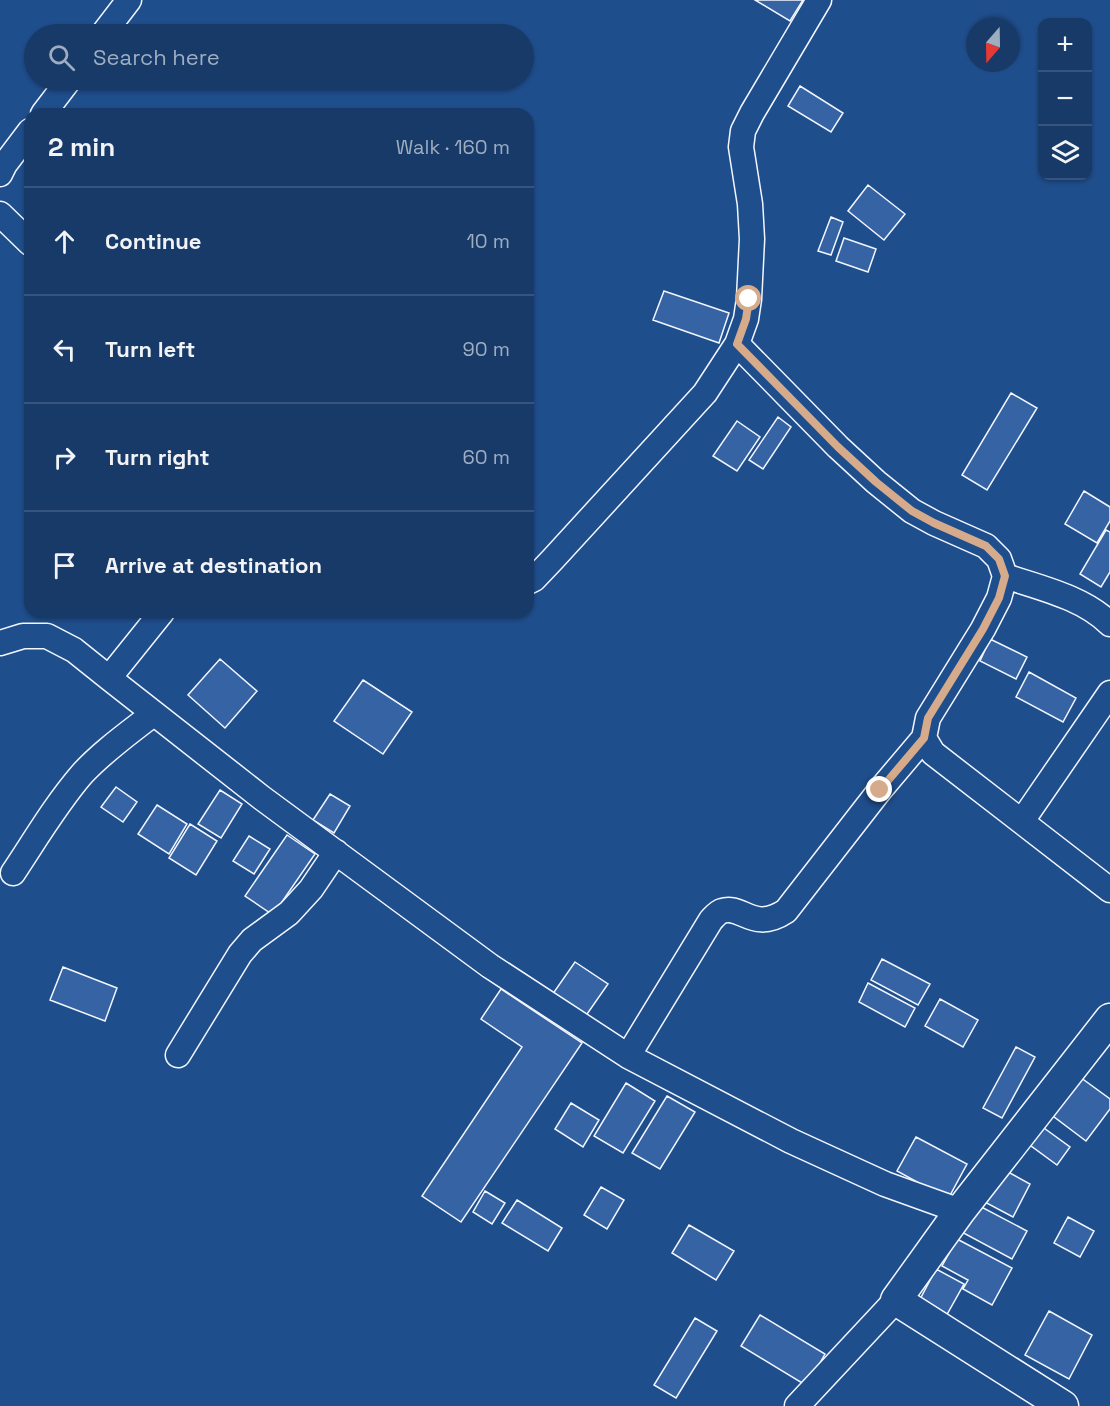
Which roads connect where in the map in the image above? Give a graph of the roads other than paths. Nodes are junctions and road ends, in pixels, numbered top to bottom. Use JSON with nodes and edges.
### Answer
{"nodes":[{"id":1,"x":129,"y":0,"type":"edge"},
{"id":2,"x":819,"y":0,"type":"edge"},
{"id":3,"x":111,"y":24,"type":"edge"},
{"id":4,"x":61,"y":90,"type":"edge"},
{"id":5,"x":48,"y":108,"type":"edge"},
{"id":6,"x":24,"y":139,"type":"edge"},
{"id":7,"x":0,"y":174,"type":"edge"},
{"id":8,"x":0,"y":214,"type":"edge"},
{"id":9,"x":24,"y":237,"type":"edge"},
{"id":10,"x":737,"y":344,"type":"junction"},
{"id":11,"x":1005,"y":576,"type":"junction"},
{"id":12,"x":534,"y":579,"type":"edge"},
{"id":13,"x":157,"y":618,"type":"edge"},
{"id":14,"x":1110,"y":624,"type":"edge"},
{"id":15,"x":0,"y":643,"type":"edge"},
{"id":16,"x":109,"y":678,"type":"junction"},
{"id":17,"x":1110,"y":693,"type":"edge"},
{"id":18,"x":153,"y":714,"type":"junction"},
{"id":19,"x":924,"y":738,"type":"junction"},
{"id":20,"x":1022,"y":821,"type":"junction"},
{"id":21,"x":336,"y":852,"type":"junction"},
{"id":22,"x":13,"y":873,"type":"dead end"},
{"id":23,"x":1110,"y":890,"type":"edge"},
{"id":24,"x":1110,"y":1019,"type":"edge"},
{"id":25,"x":178,"y":1055,"type":"dead end"},
{"id":26,"x":628,"y":1056,"type":"junction"},
{"id":27,"x":960,"y":1211,"type":"junction"},
{"id":28,"x":896,"y":1300,"type":"junction"},
{"id":29,"x":797,"y":1406,"type":"edge"},
{"id":30,"x":1063,"y":1406,"type":"edge"}],
"edges":[{"from":1,"to":3,"type":"street"},
{"from":2,"to":10,"type":"street"},
{"from":4,"to":5,"type":"street"},
{"from":6,"to":7,"type":"street"},
{"from":8,"to":9,"type":"street"},
{"from":10,"to":11,"type":"street"},
{"from":10,"to":12,"type":"street"},
{"from":11,"to":14,"type":"street"},
{"from":11,"to":19,"type":"street"},
{"from":13,"to":16,"type":"street"},
{"from":15,"to":16,"type":"street"},
{"from":16,"to":18,"type":"street"},
{"from":17,"to":20,"type":"street"},
{"from":18,"to":21,"type":"street"},
{"from":18,"to":22,"type":"street"},
{"from":19,"to":20,"type":"street"},
{"from":19,"to":26,"type":"street"},
{"from":20,"to":23,"type":"street"},
{"from":21,"to":25,"type":"street"},
{"from":21,"to":26,"type":"street"},
{"from":24,"to":27,"type":"street"},
{"from":26,"to":27,"type":"street"},
{"from":27,"to":28,"type":"street"},
{"from":28,"to":29,"type":"street"},
{"from":28,"to":30,"type":"street"}]}
